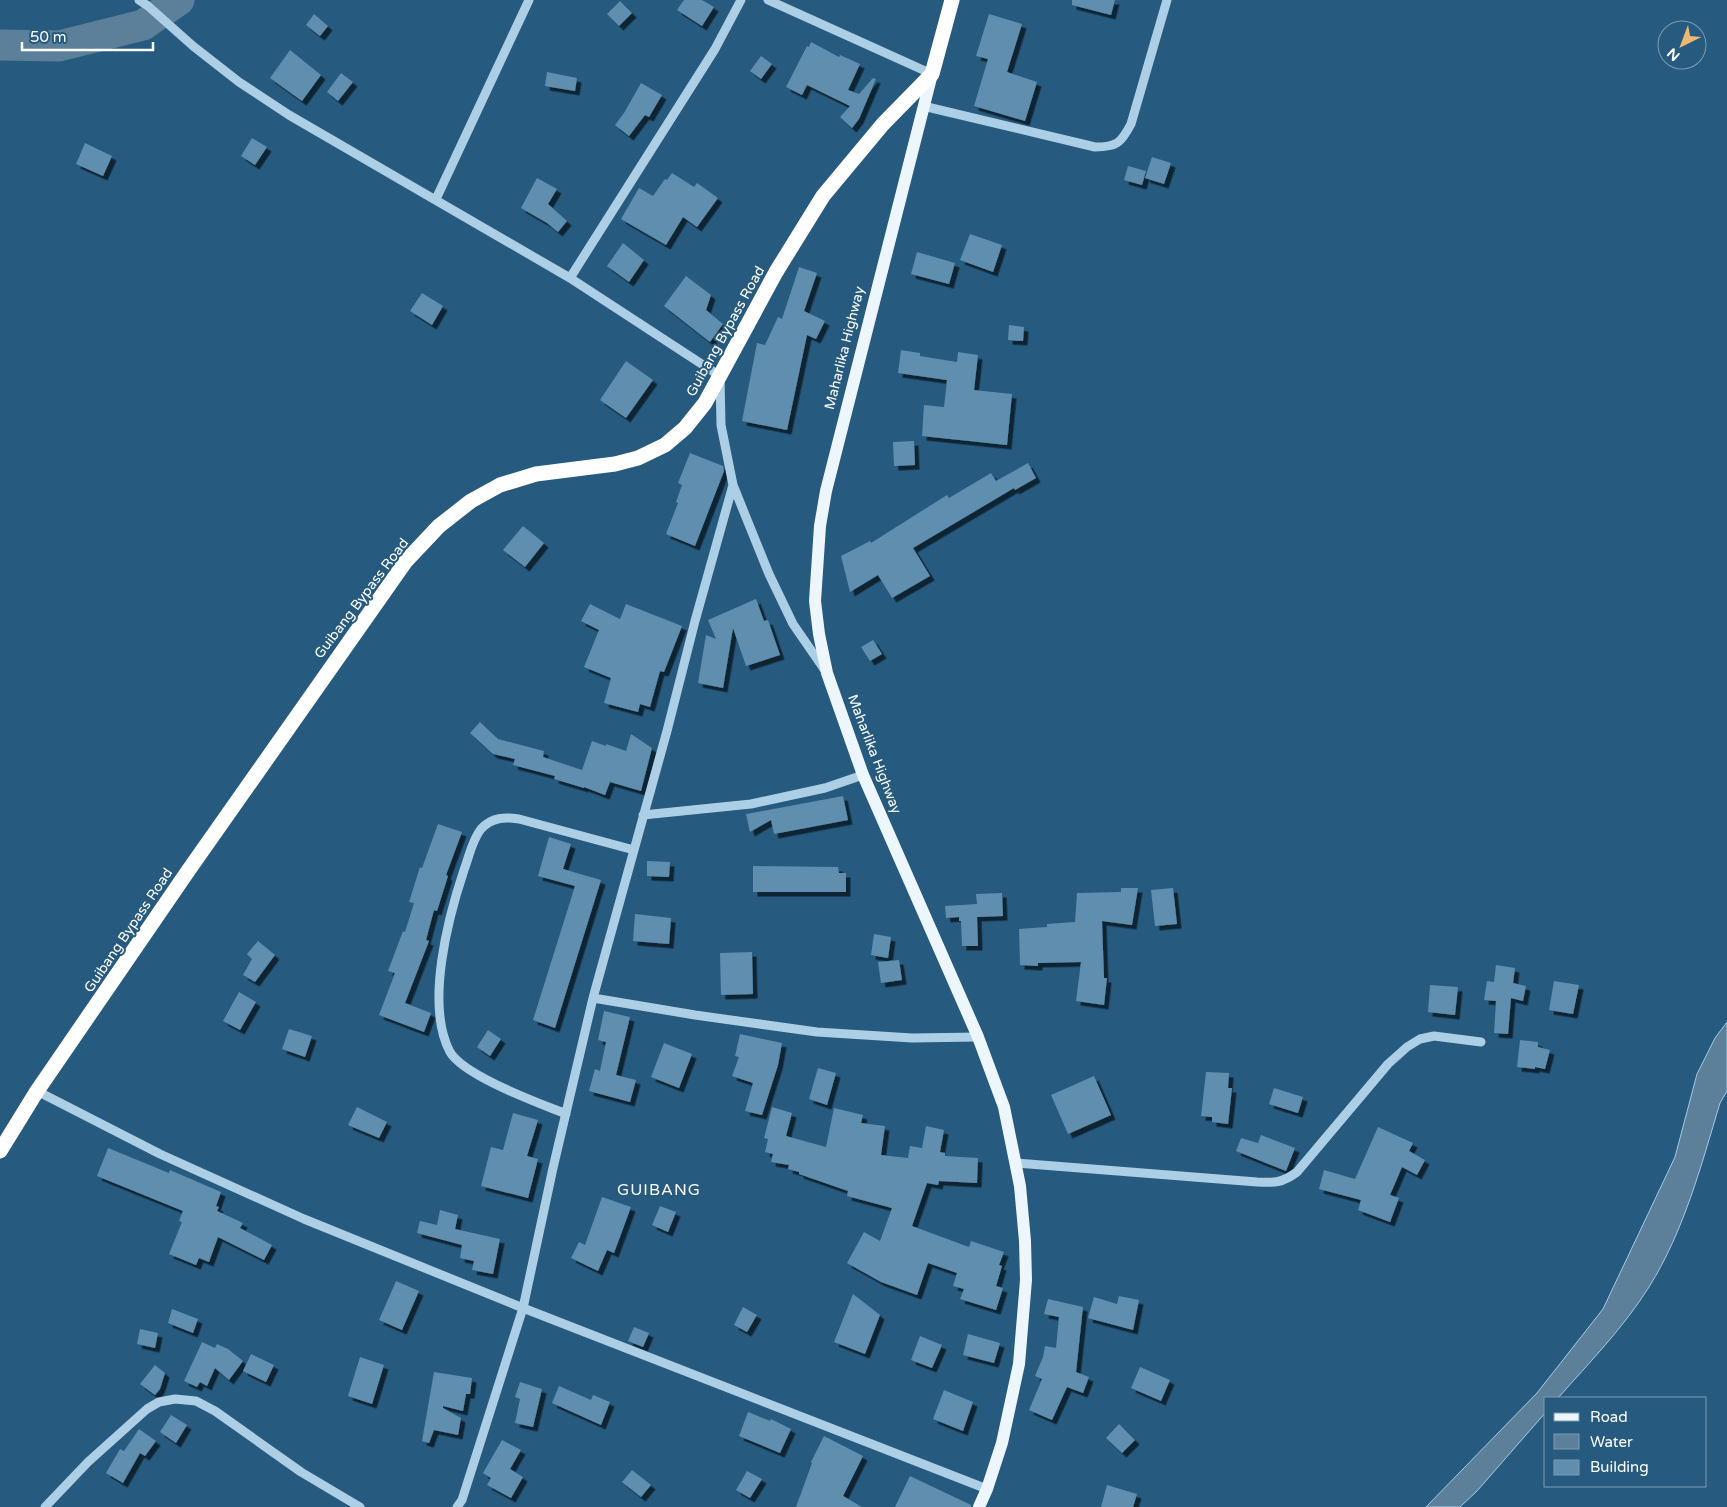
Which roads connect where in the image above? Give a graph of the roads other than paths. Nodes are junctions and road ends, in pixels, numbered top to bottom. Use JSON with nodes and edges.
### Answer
{"nodes":[{"id":1,"x":139,"y":0,"type":"edge"},
{"id":2,"x":529,"y":0,"type":"edge"},
{"id":3,"x":741,"y":0,"type":"edge"},
{"id":4,"x":768,"y":0,"type":"edge"},
{"id":5,"x":952,"y":0,"type":"edge"},
{"id":6,"x":1167,"y":0,"type":"edge"},
{"id":7,"x":932,"y":74,"type":"junction"},
{"id":8,"x":923,"y":106,"type":"junction"},
{"id":9,"x":436,"y":199,"type":"junction"},
{"id":10,"x":570,"y":278,"type":"junction"},
{"id":11,"x":720,"y":376,"type":"junction"},
{"id":12,"x":733,"y":485,"type":"junction"},
{"id":13,"x":827,"y":672,"type":"junction"},
{"id":14,"x":863,"y":776,"type":"junction"},
{"id":15,"x":643,"y":815,"type":"junction"},
{"id":16,"x":634,"y":850,"type":"junction"},
{"id":17,"x":593,"y":998,"type":"junction"},
{"id":18,"x":978,"y":1037,"type":"junction"},
{"id":19,"x":1481,"y":1042,"type":"dead end"},
{"id":20,"x":37,"y":1091,"type":"junction"},
{"id":21,"x":566,"y":1114,"type":"junction"},
{"id":22,"x":0,"y":1151,"type":"edge"},
{"id":23,"x":1016,"y":1163,"type":"junction"},
{"id":24,"x":523,"y":1308,"type":"junction"},
{"id":25,"x":987,"y":1489,"type":"junction"},
{"id":26,"x":45,"y":1507,"type":"edge"},
{"id":27,"x":360,"y":1507,"type":"edge"},
{"id":28,"x":457,"y":1507,"type":"edge"},
{"id":29,"x":979,"y":1507,"type":"edge"}],
"edges":[{"from":1,"to":9,"type":"street"},
{"from":2,"to":9,"type":"street"},
{"from":3,"to":10,"type":"street"},
{"from":4,"to":7,"type":"street"},
{"from":5,"to":7,"type":"highway","name":"Maharlika Highway"},
{"from":6,"to":8,"type":"street"},
{"from":7,"to":8,"type":"main road","name":"Maharlika Highway"},
{"from":7,"to":11,"type":"highway","name":"Guibang Bypass Road"},
{"from":8,"to":13,"type":"main road","name":"Maharlika Highway"},
{"from":9,"to":10,"type":"street"},
{"from":10,"to":11,"type":"street"},
{"from":11,"to":12,"type":"street"},
{"from":11,"to":20,"type":"highway","name":"Guibang Bypass Road"},
{"from":12,"to":13,"type":"street"},
{"from":12,"to":15,"type":"street"},
{"from":13,"to":14,"type":"main road","name":"Maharlika Highway"},
{"from":14,"to":15,"type":"street"},
{"from":14,"to":18,"type":"main road","name":"Maharlika Highway"},
{"from":15,"to":16,"type":"street"},
{"from":16,"to":17,"type":"street"},
{"from":16,"to":21,"type":"street"},
{"from":17,"to":18,"type":"street"},
{"from":17,"to":21,"type":"street"},
{"from":18,"to":23,"type":"main road","name":"Maharlika Highway"},
{"from":19,"to":23,"type":"street"},
{"from":20,"to":22,"type":"highway","name":"Guibang Bypass Road"},
{"from":20,"to":24,"type":"street"},
{"from":21,"to":24,"type":"street"},
{"from":23,"to":25,"type":"main road","name":"Maharlika Highway"},
{"from":24,"to":25,"type":"street"},
{"from":24,"to":28,"type":"street"},
{"from":25,"to":29,"type":"main road","name":"Maharlika Highway"},
{"from":26,"to":27,"type":"street"}]}
